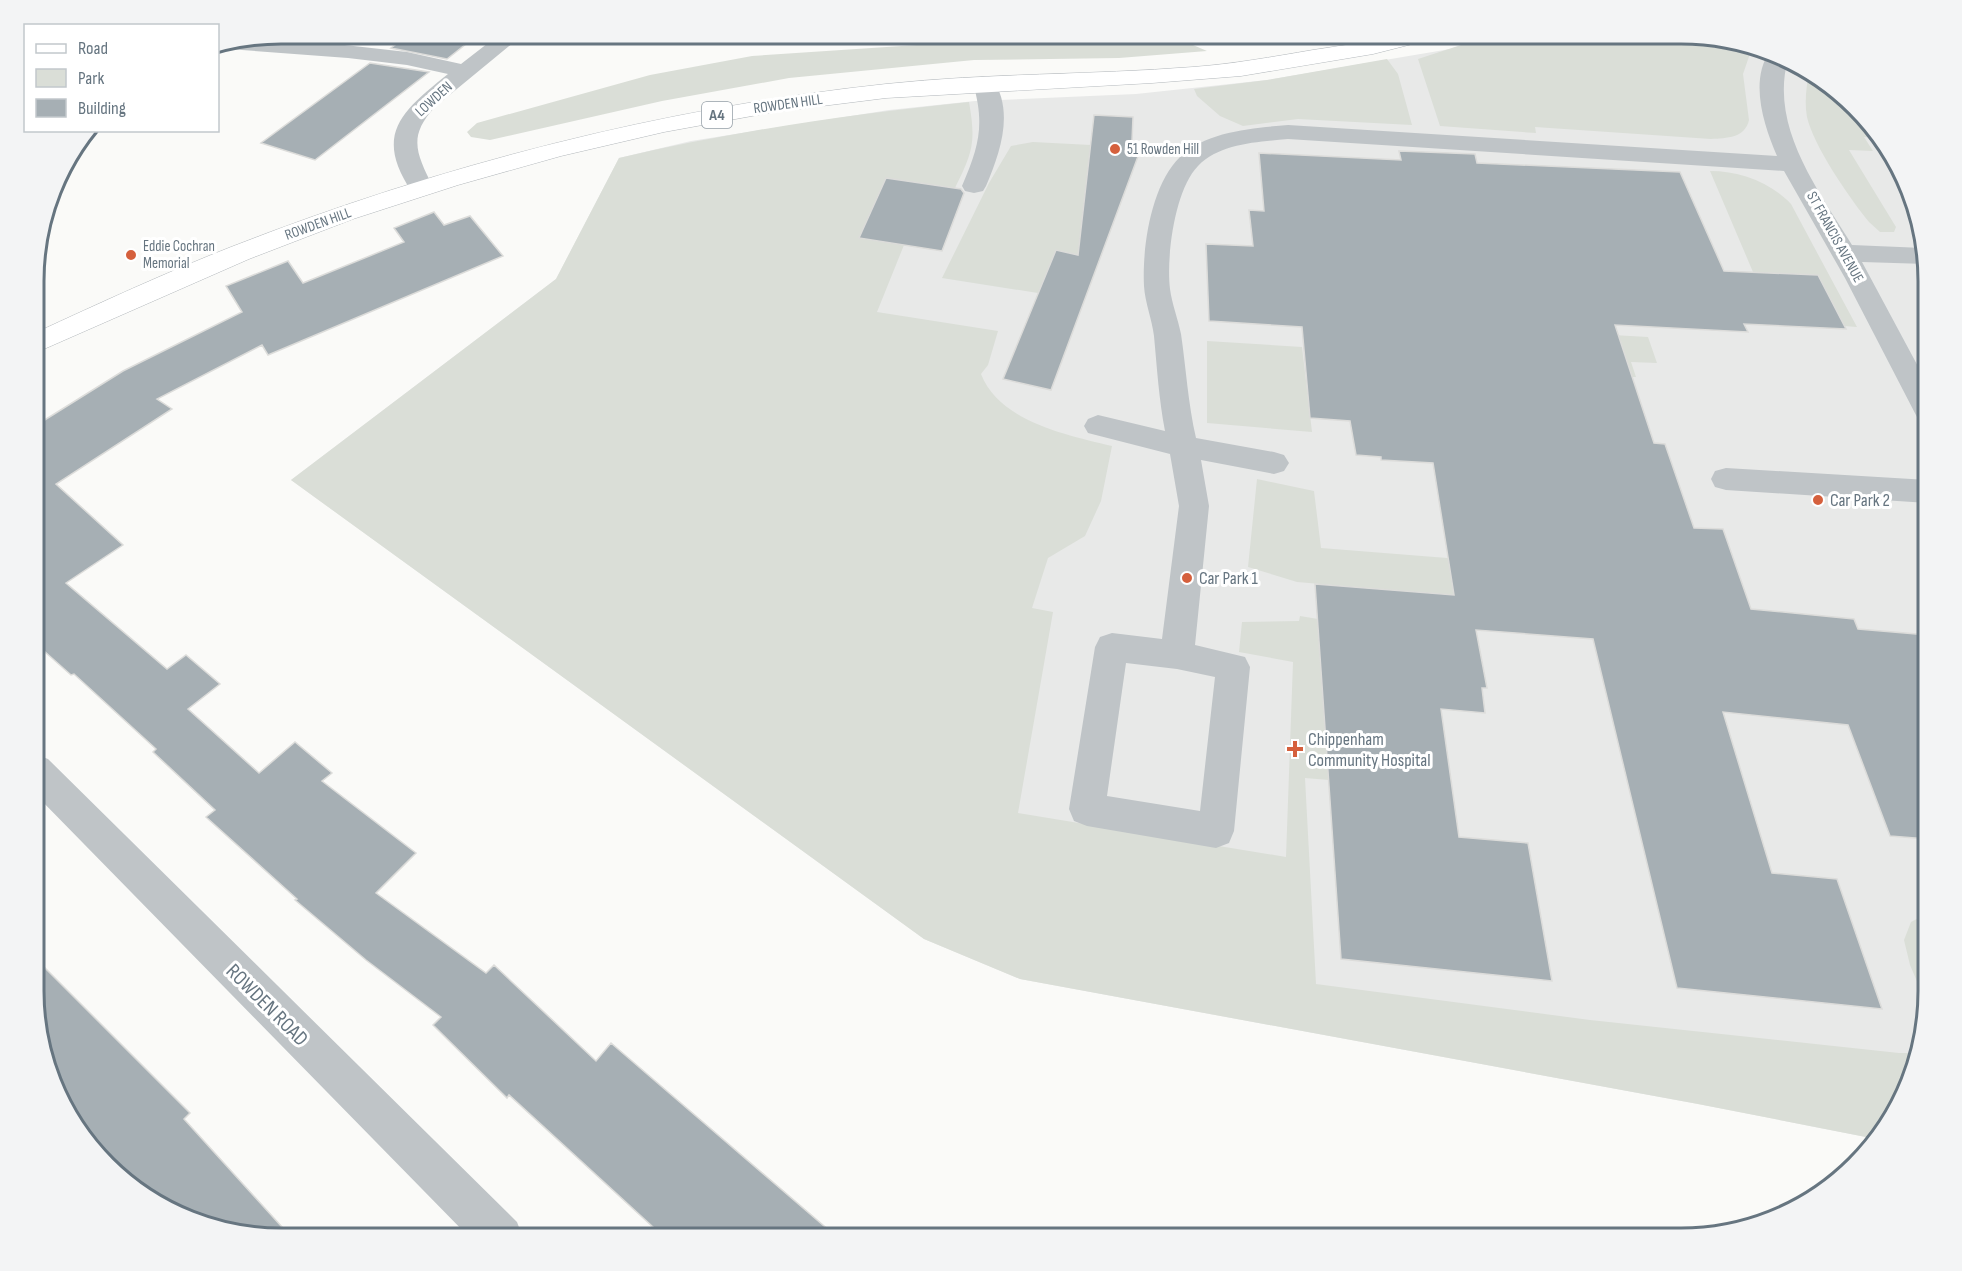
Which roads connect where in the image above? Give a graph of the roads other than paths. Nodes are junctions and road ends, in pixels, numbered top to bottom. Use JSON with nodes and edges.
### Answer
{"nodes":[{"id":1,"x":500,"y":44,"type":"edge"},
{"id":2,"x":1390,"y":44,"type":"edge"},
{"id":3,"x":257,"y":45,"type":"edge"},
{"id":4,"x":1775,"y":63,"type":"edge"},
{"id":5,"x":465,"y":72,"type":"junction"},
{"id":6,"x":984,"y":83,"type":"junction"},
{"id":7,"x":1794,"y":164,"type":"junction"},
{"id":8,"x":974,"y":186,"type":"dead end"},
{"id":9,"x":421,"y":187,"type":"junction"},
{"id":10,"x":1844,"y":253,"type":"junction"},
{"id":11,"x":1917,"y":256,"type":"edge"},
{"id":12,"x":44,"y":340,"type":"edge"},
{"id":13,"x":1918,"y":391,"type":"edge"},
{"id":14,"x":1098,"y":426,"type":"dead end"},
{"id":15,"x":1182,"y":446,"type":"junction"},
{"id":16,"x":1274,"y":463,"type":"dead end"},
{"id":17,"x":1726,"y":478,"type":"dead end"},
{"id":18,"x":1918,"y":491,"type":"edge"},
{"id":19,"x":1177,"y":655,"type":"junction"},
{"id":20,"x":44,"y":779,"type":"edge"},
{"id":21,"x":491,"y":1228,"type":"edge"}],
"edges":[{"from":1,"to":5,"type":"street","name":"LOWDEN"},
{"from":2,"to":6,"type":"main road","name":"ROWDEN HILL","number":"A4"},
{"from":3,"to":5,"type":"street"},
{"from":4,"to":7,"type":"street","name":"ST FRANCIS AVENUE"},
{"from":5,"to":9,"type":"street","name":"LOWDEN"},
{"from":6,"to":8,"type":"street"},
{"from":6,"to":9,"type":"main road","name":"ROWDEN HILL","number":"A4"},
{"from":7,"to":10,"type":"street","name":"ST FRANCIS AVENUE"},
{"from":7,"to":15,"type":"street"},
{"from":9,"to":12,"type":"main road","name":"ROWDEN HILL","number":"A4"},
{"from":10,"to":11,"type":"street"},
{"from":10,"to":13,"type":"street","name":"ST FRANCIS AVENUE"},
{"from":14,"to":15,"type":"street"},
{"from":15,"to":16,"type":"street"},
{"from":15,"to":19,"type":"street"},
{"from":17,"to":18,"type":"street"},
{"from":19,"to":19,"type":"street"},
{"from":20,"to":21,"type":"street","name":"ROWDEN ROAD"}]}
